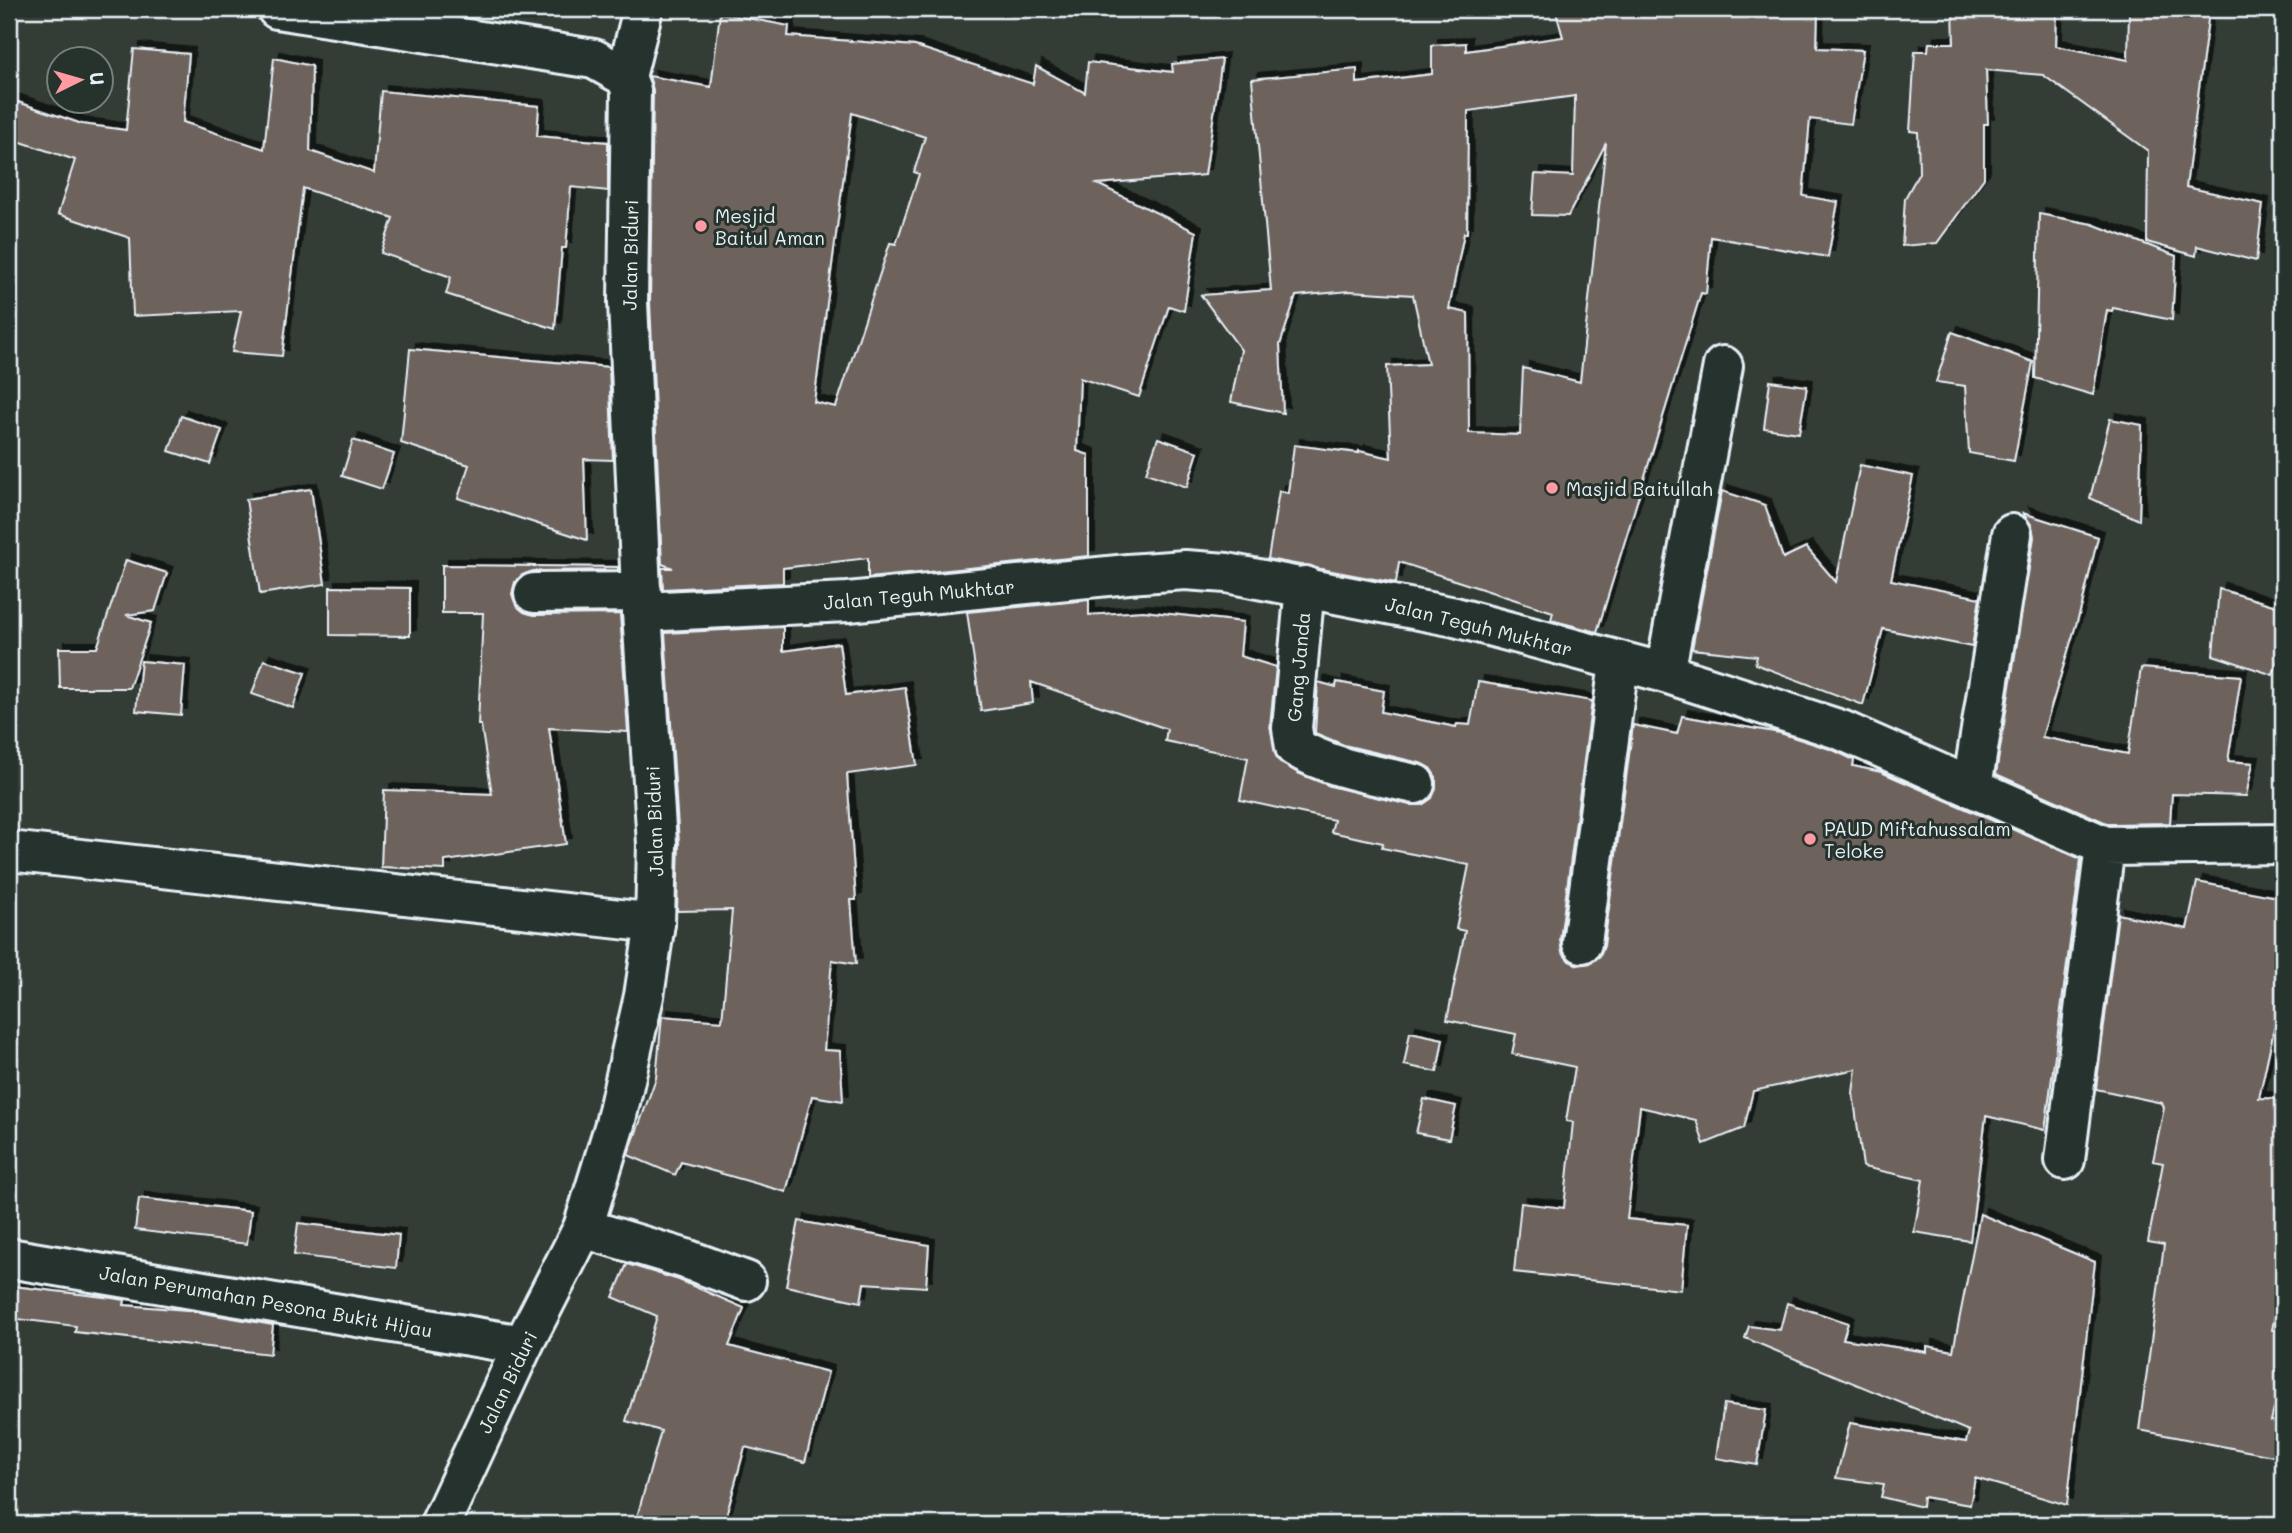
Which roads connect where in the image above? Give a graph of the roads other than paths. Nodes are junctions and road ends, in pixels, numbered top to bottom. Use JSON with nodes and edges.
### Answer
{"nodes":[{"id":1,"x":277,"y":9,"type":"edge"},
{"id":2,"x":643,"y":9,"type":"edge"},
{"id":3,"x":626,"y":77,"type":"junction"},
{"id":4,"x":1723,"y":366,"type":"dead end"},
{"id":5,"x":2012,"y":534,"type":"dead end"},
{"id":6,"x":1305,"y":586,"type":"junction"},
{"id":7,"x":534,"y":593,"type":"dead end"},
{"id":8,"x":642,"y":602,"type":"junction"},
{"id":9,"x":1619,"y":663,"type":"junction"},
{"id":10,"x":1665,"y":673,"type":"junction"},
{"id":11,"x":1415,"y":784,"type":"dead end"},
{"id":12,"x":1972,"y":787,"type":"junction"},
{"id":13,"x":2283,"y":844,"type":"edge"},
{"id":14,"x":2105,"y":846,"type":"junction"},
{"id":15,"x":9,"y":850,"type":"edge"},
{"id":16,"x":655,"y":923,"type":"junction"},
{"id":17,"x":1582,"y":943,"type":"dead end"},
{"id":18,"x":2065,"y":1160,"type":"dead end"},
{"id":19,"x":583,"y":1228,"type":"junction"},
{"id":20,"x":9,"y":1258,"type":"edge"},
{"id":21,"x":746,"y":1281,"type":"dead end"},
{"id":22,"x":523,"y":1345,"type":"junction"},
{"id":23,"x":440,"y":1524,"type":"edge"}],
"edges":[{"from":1,"to":3,"type":"street"},
{"from":2,"to":3,"type":"street"},
{"from":3,"to":8,"type":"street","name":"Jalan Biduri"},
{"from":4,"to":10,"type":"street"},
{"from":5,"to":12,"type":"street"},
{"from":6,"to":8,"type":"street","name":"Jalan Teguh Mukhtar"},
{"from":6,"to":9,"type":"street","name":"Jalan Teguh Mukhtar"},
{"from":6,"to":11,"type":"street","name":"Gang Janda"},
{"from":7,"to":8,"type":"street","name":"Jalan Teguh Mukhtar"},
{"from":8,"to":16,"type":"street","name":"Jalan Biduri"},
{"from":9,"to":10,"type":"street","name":"Jalan Teguh Mukhtar"},
{"from":9,"to":17,"type":"street"},
{"from":10,"to":12,"type":"street","name":"Jalan Teguh Mukhtar"},
{"from":12,"to":14,"type":"street","name":"Jalan Teguh Mukhtar"},
{"from":13,"to":14,"type":"street","name":"Jalan Teguh Mukhtar"},
{"from":14,"to":18,"type":"street"},
{"from":15,"to":16,"type":"street"},
{"from":16,"to":19,"type":"street","name":"Jalan Biduri"},
{"from":19,"to":21,"type":"street"},
{"from":19,"to":22,"type":"street","name":"Jalan Biduri"},
{"from":20,"to":22,"type":"street","name":"Jalan Perumahan Pesona Bukit Hijau"},
{"from":22,"to":23,"type":"street","name":"Jalan Biduri"}]}
